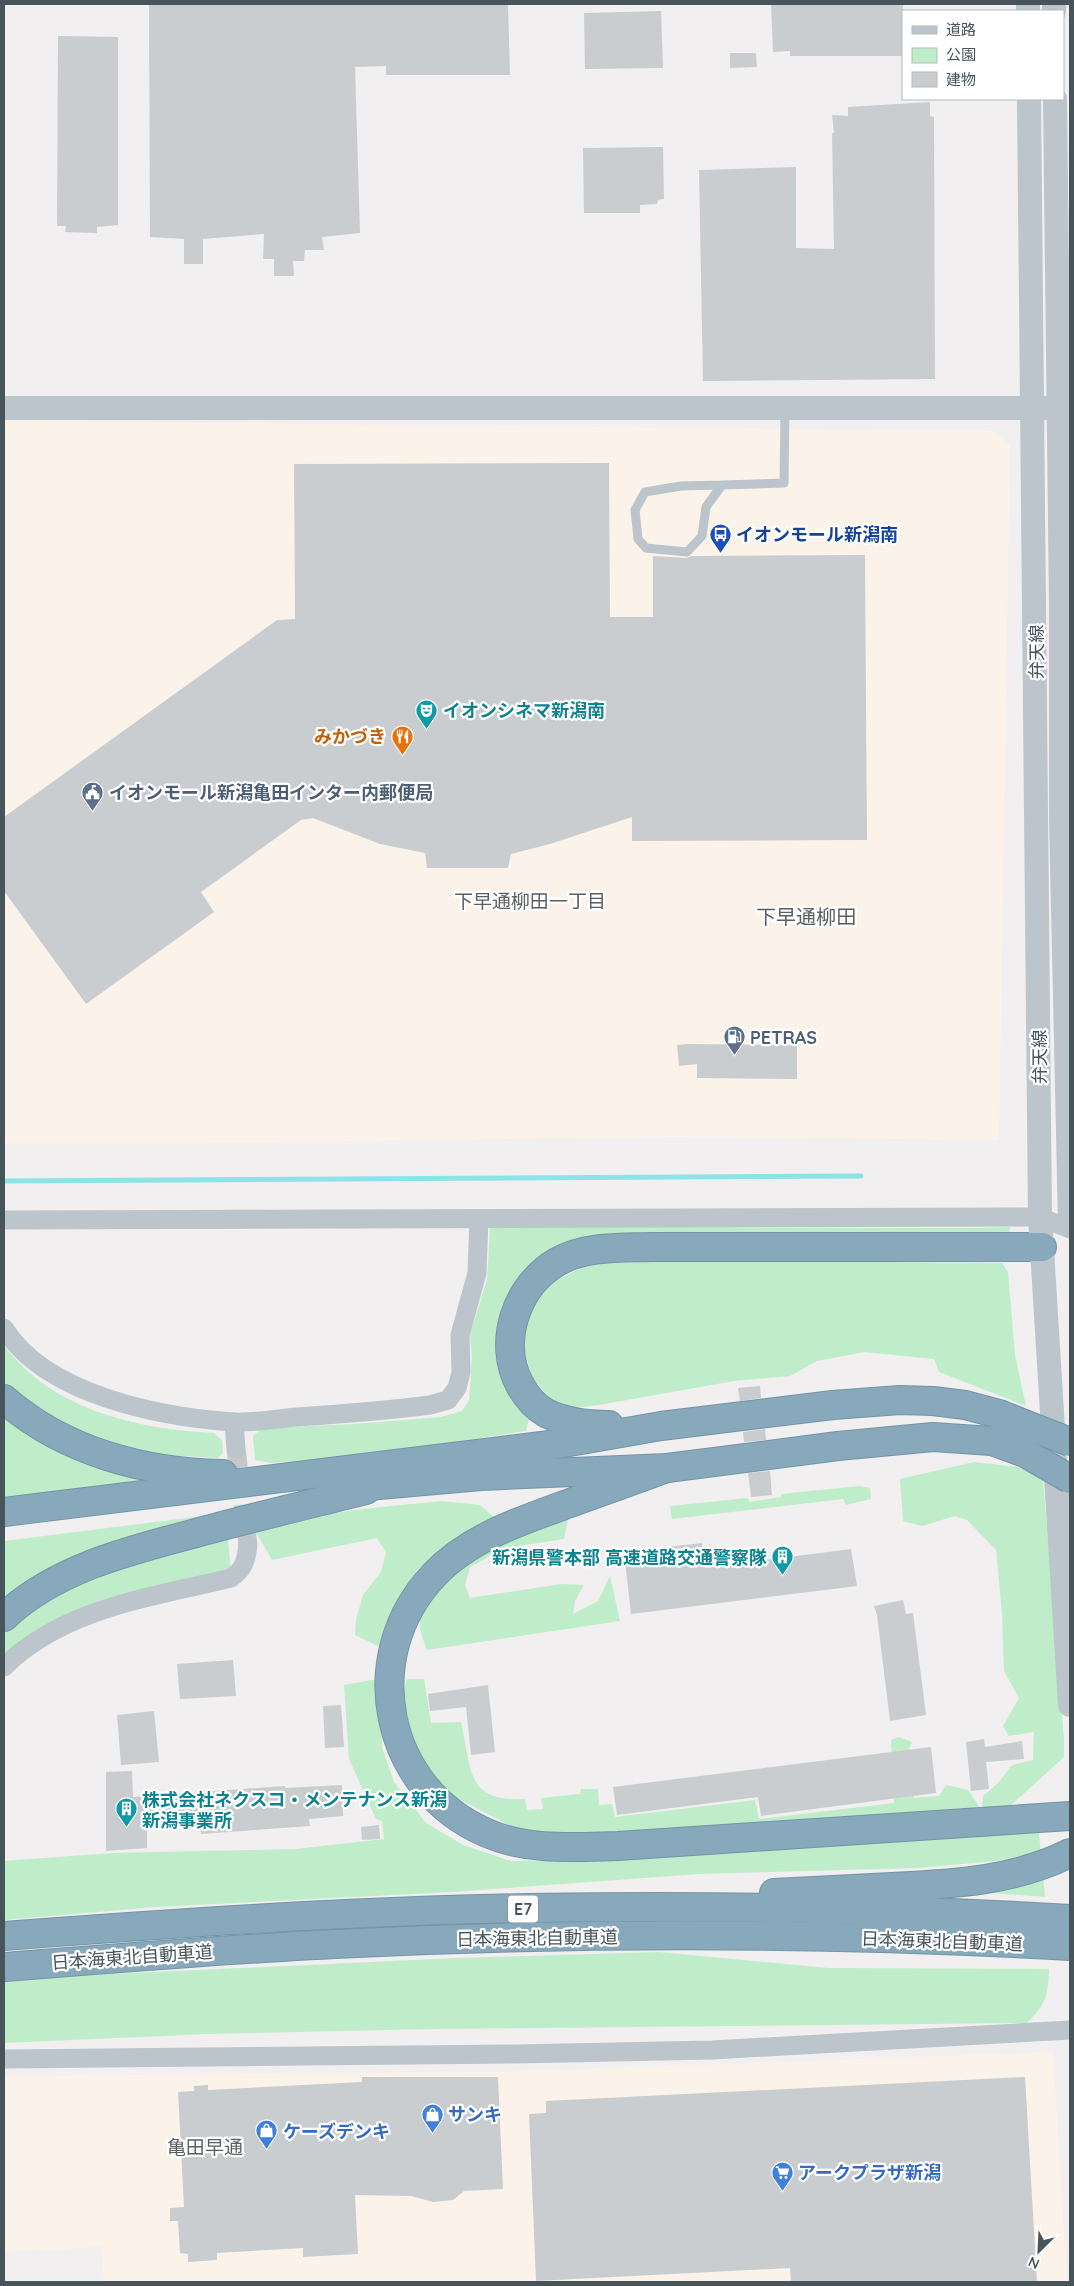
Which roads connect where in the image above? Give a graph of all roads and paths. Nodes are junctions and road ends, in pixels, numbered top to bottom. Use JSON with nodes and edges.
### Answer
{"nodes":[{"id":1,"x":1030,"y":100,"type":"edge"},
{"id":2,"x":1055,"y":100,"type":"edge"},
{"id":3,"x":1033,"y":407,"type":"junction"},
{"id":4,"x":4,"y":408,"type":"edge"},
{"id":5,"x":785,"y":408,"type":"junction"},
{"id":6,"x":1065,"y":409,"type":"edge"},
{"id":7,"x":722,"y":485,"type":"junction"},
{"id":8,"x":1066,"y":695,"type":"edge"},
{"id":9,"x":1040,"y":1217,"type":"junction"},
{"id":10,"x":479,"y":1219,"type":"junction"},
{"id":11,"x":4,"y":1220,"type":"edge"},
{"id":12,"x":1070,"y":1223,"type":"edge"},
{"id":13,"x":1070,"y":1229,"type":"edge"},
{"id":14,"x":1042,"y":1248,"type":"junction"},
{"id":15,"x":4,"y":1328,"type":"edge"},
{"id":16,"x":4,"y":1399,"type":"edge"},
{"id":17,"x":234,"y":1422,"type":"junction"},
{"id":18,"x":661,"y":1426,"type":"junction"},
{"id":19,"x":992,"y":1441,"type":"junction"},
{"id":20,"x":1070,"y":1442,"type":"edge"},
{"id":21,"x":236,"y":1449,"type":"tunnel mouth"},
{"id":22,"x":1070,"y":1464,"type":"edge"},
{"id":23,"x":667,"y":1468,"type":"junction"},
{"id":24,"x":330,"y":1472,"type":"junction"},
{"id":25,"x":1070,"y":1479,"type":"edge"},
{"id":26,"x":389,"y":1484,"type":"junction"},
{"id":27,"x":4,"y":1512,"type":"edge"},
{"id":28,"x":4,"y":1528,"type":"edge"},
{"id":29,"x":248,"y":1545,"type":"tunnel mouth"},
{"id":30,"x":4,"y":1617,"type":"edge"},
{"id":31,"x":4,"y":1667,"type":"edge"},
{"id":32,"x":1070,"y":1705,"type":"edge"},
{"id":33,"x":1070,"y":1816,"type":"edge"},
{"id":34,"x":1070,"y":1854,"type":"edge"},
{"id":35,"x":528,"y":1908,"type":"junction"},
{"id":36,"x":1070,"y":1919,"type":"edge"},
{"id":37,"x":4,"y":1936,"type":"edge"},
{"id":38,"x":1070,"y":1946,"type":"edge"},
{"id":39,"x":1042,"y":1950,"type":"junction"},
{"id":40,"x":1070,"y":1956,"type":"edge"},
{"id":41,"x":4,"y":1967,"type":"edge"},
{"id":42,"x":1070,"y":2030,"type":"edge"},
{"id":43,"x":4,"y":2059,"type":"edge"}],
"edges":[{"from":1,"to":3,"type":"street","name":"弁天線"},
{"from":2,"to":6,"type":"street","name":"弁天線"},
{"from":3,"to":5,"type":"street"},
{"from":3,"to":6,"type":"street"},
{"from":3,"to":9,"type":"street","name":"弁天線"},
{"from":4,"to":5,"type":"street"},
{"from":5,"to":7,"type":"lane"},
{"from":6,"to":8,"type":"street","name":"弁天線"},
{"from":7,"to":7,"type":"lane"},
{"from":8,"to":12,"type":"street","name":"弁天線"},
{"from":9,"to":10,"type":"street"},
{"from":9,"to":13,"type":"street"},
{"from":9,"to":14,"type":"street","name":"弁天線"},
{"from":10,"to":11,"type":"street"},
{"from":10,"to":17,"type":"street"},
{"from":13,"to":14,"type":"street"},
{"from":14,"to":18,"type":"highway"},
{"from":14,"to":32,"type":"street","name":"弁天線"},
{"from":15,"to":17,"type":"street"},
{"from":16,"to":24,"type":"highway"},
{"from":17,"to":21,"type":"street"},
{"from":18,"to":20,"type":"highway","bridge":true},
{"from":18,"to":24,"type":"highway"},
{"from":19,"to":22,"type":"highway","bridge":true},
{"from":19,"to":23,"type":"highway"},
{"from":19,"to":25,"type":"highway","bridge":true},
{"from":23,"to":26,"type":"highway"},
{"from":23,"to":33,"type":"highway"},
{"from":24,"to":27,"type":"highway"},
{"from":26,"to":28,"type":"highway"},
{"from":26,"to":30,"type":"highway"},
{"from":29,"to":31,"type":"street"},
{"from":34,"to":35,"type":"highway"},
{"from":35,"to":36,"type":"highway","name":"日本海東北自動車道","number":"E7"},
{"from":35,"to":37,"type":"highway","name":"日本海東北自動車道","number":"E7"},
{"from":38,"to":39,"type":"highway","name":"日本海東北自動車道"},
{"from":39,"to":40,"type":"highway"},
{"from":39,"to":41,"type":"highway","name":"日本海東北自動車道","number":"E7"},
{"from":42,"to":43,"type":"street"}]}
